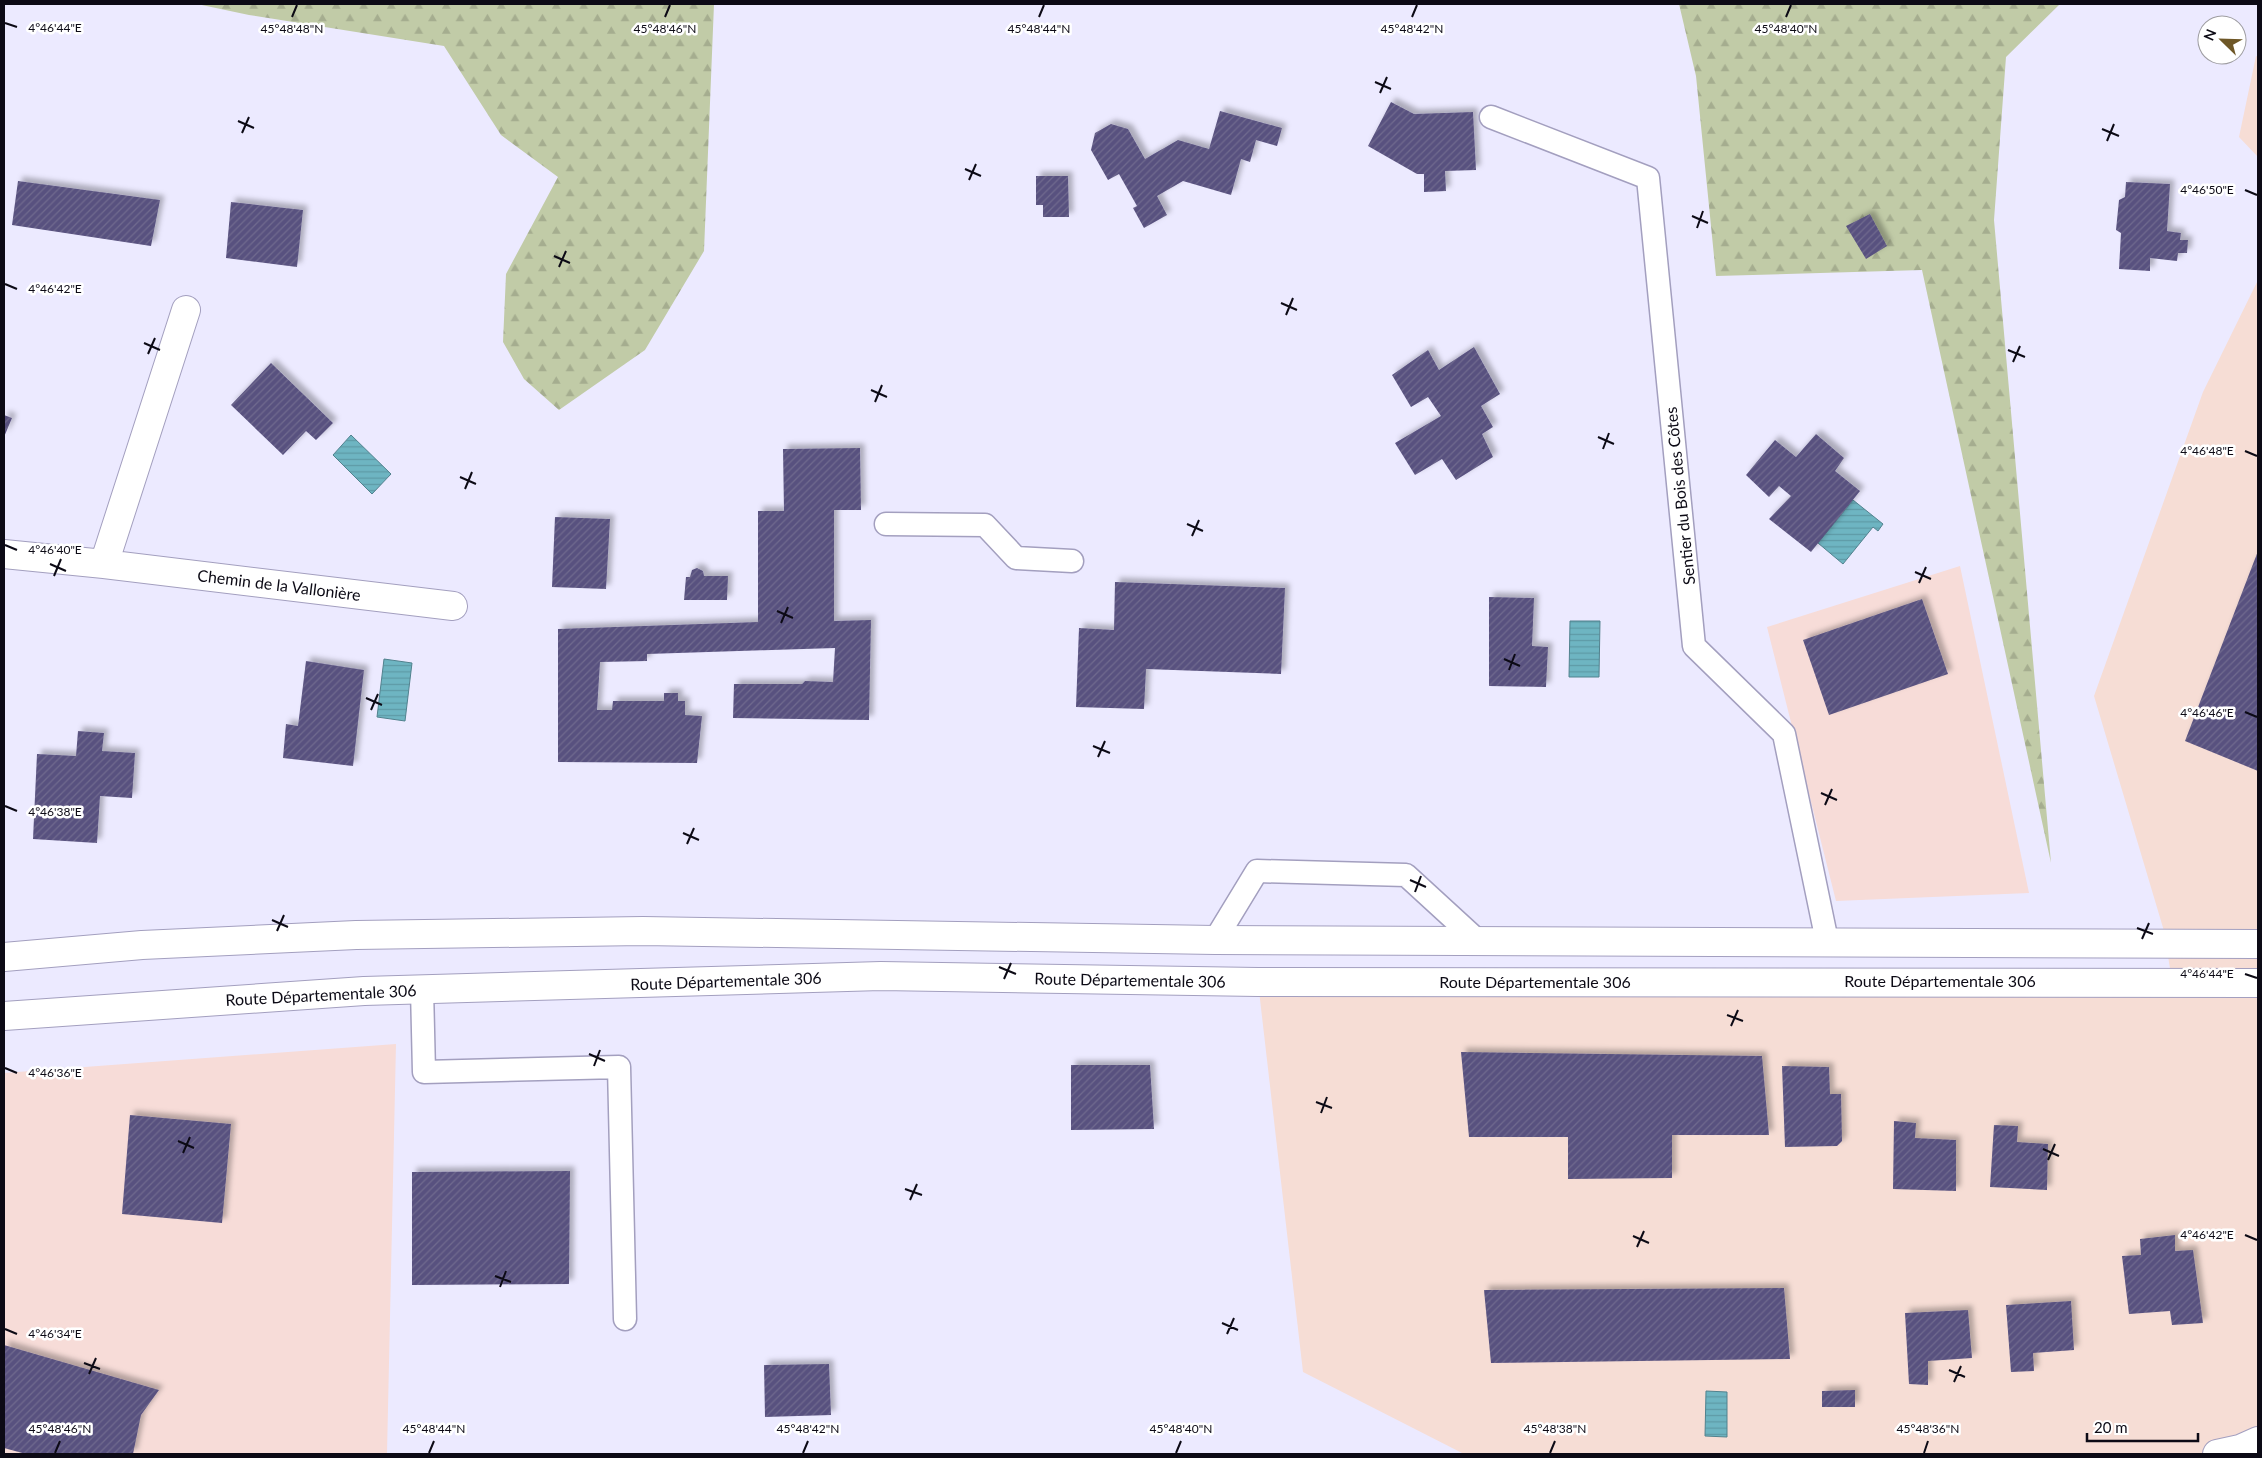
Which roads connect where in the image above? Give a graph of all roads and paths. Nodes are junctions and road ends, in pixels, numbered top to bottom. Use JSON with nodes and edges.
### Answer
{"nodes":[{"id":1,"x":1491,"y":117,"type":"dead end"},
{"id":2,"x":186,"y":310,"type":"dead end"},
{"id":3,"x":886,"y":524,"type":"dead end"},
{"id":4,"x":4,"y":554,"type":"edge"},
{"id":5,"x":1072,"y":561,"type":"dead end"},
{"id":6,"x":104,"y":564,"type":"junction"},
{"id":7,"x":453,"y":606,"type":"dead end"},
{"id":8,"x":1215,"y":940,"type":"junction"},
{"id":9,"x":1478,"y":941,"type":"junction"},
{"id":10,"x":1827,"y":941,"type":"junction"},
{"id":11,"x":2258,"y":944,"type":"edge"},
{"id":12,"x":4,"y":957,"type":"edge"},
{"id":13,"x":2258,"y":982,"type":"edge"},
{"id":14,"x":422,"y":989,"type":"junction"},
{"id":15,"x":4,"y":1016,"type":"edge"},
{"id":16,"x":625,"y":1319,"type":"dead end"},
{"id":17,"x":2258,"y":1441,"type":"edge"},
{"id":18,"x":2217,"y":1454,"type":"edge"}],
"edges":[{"from":1,"to":10,"type":"lane","name":"Sentier du Bois des Côtes"},
{"from":2,"to":6,"type":"main road"},
{"from":3,"to":5,"type":"lane"},
{"from":4,"to":6,"type":"main road","name":"Chemin de la Vallonière"},
{"from":6,"to":7,"type":"main road","name":"Chemin de la Vallonière"},
{"from":8,"to":9,"type":"main road"},
{"from":8,"to":9,"type":"lane"},
{"from":8,"to":12,"type":"main road"},
{"from":9,"to":10,"type":"main road"},
{"from":10,"to":11,"type":"main road"},
{"from":13,"to":14,"type":"main road","name":"Route Départementale 306"},
{"from":14,"to":15,"type":"main road","name":"Route Départementale 306"},
{"from":14,"to":16,"type":"lane"},
{"from":17,"to":18,"type":"main road"}]}
